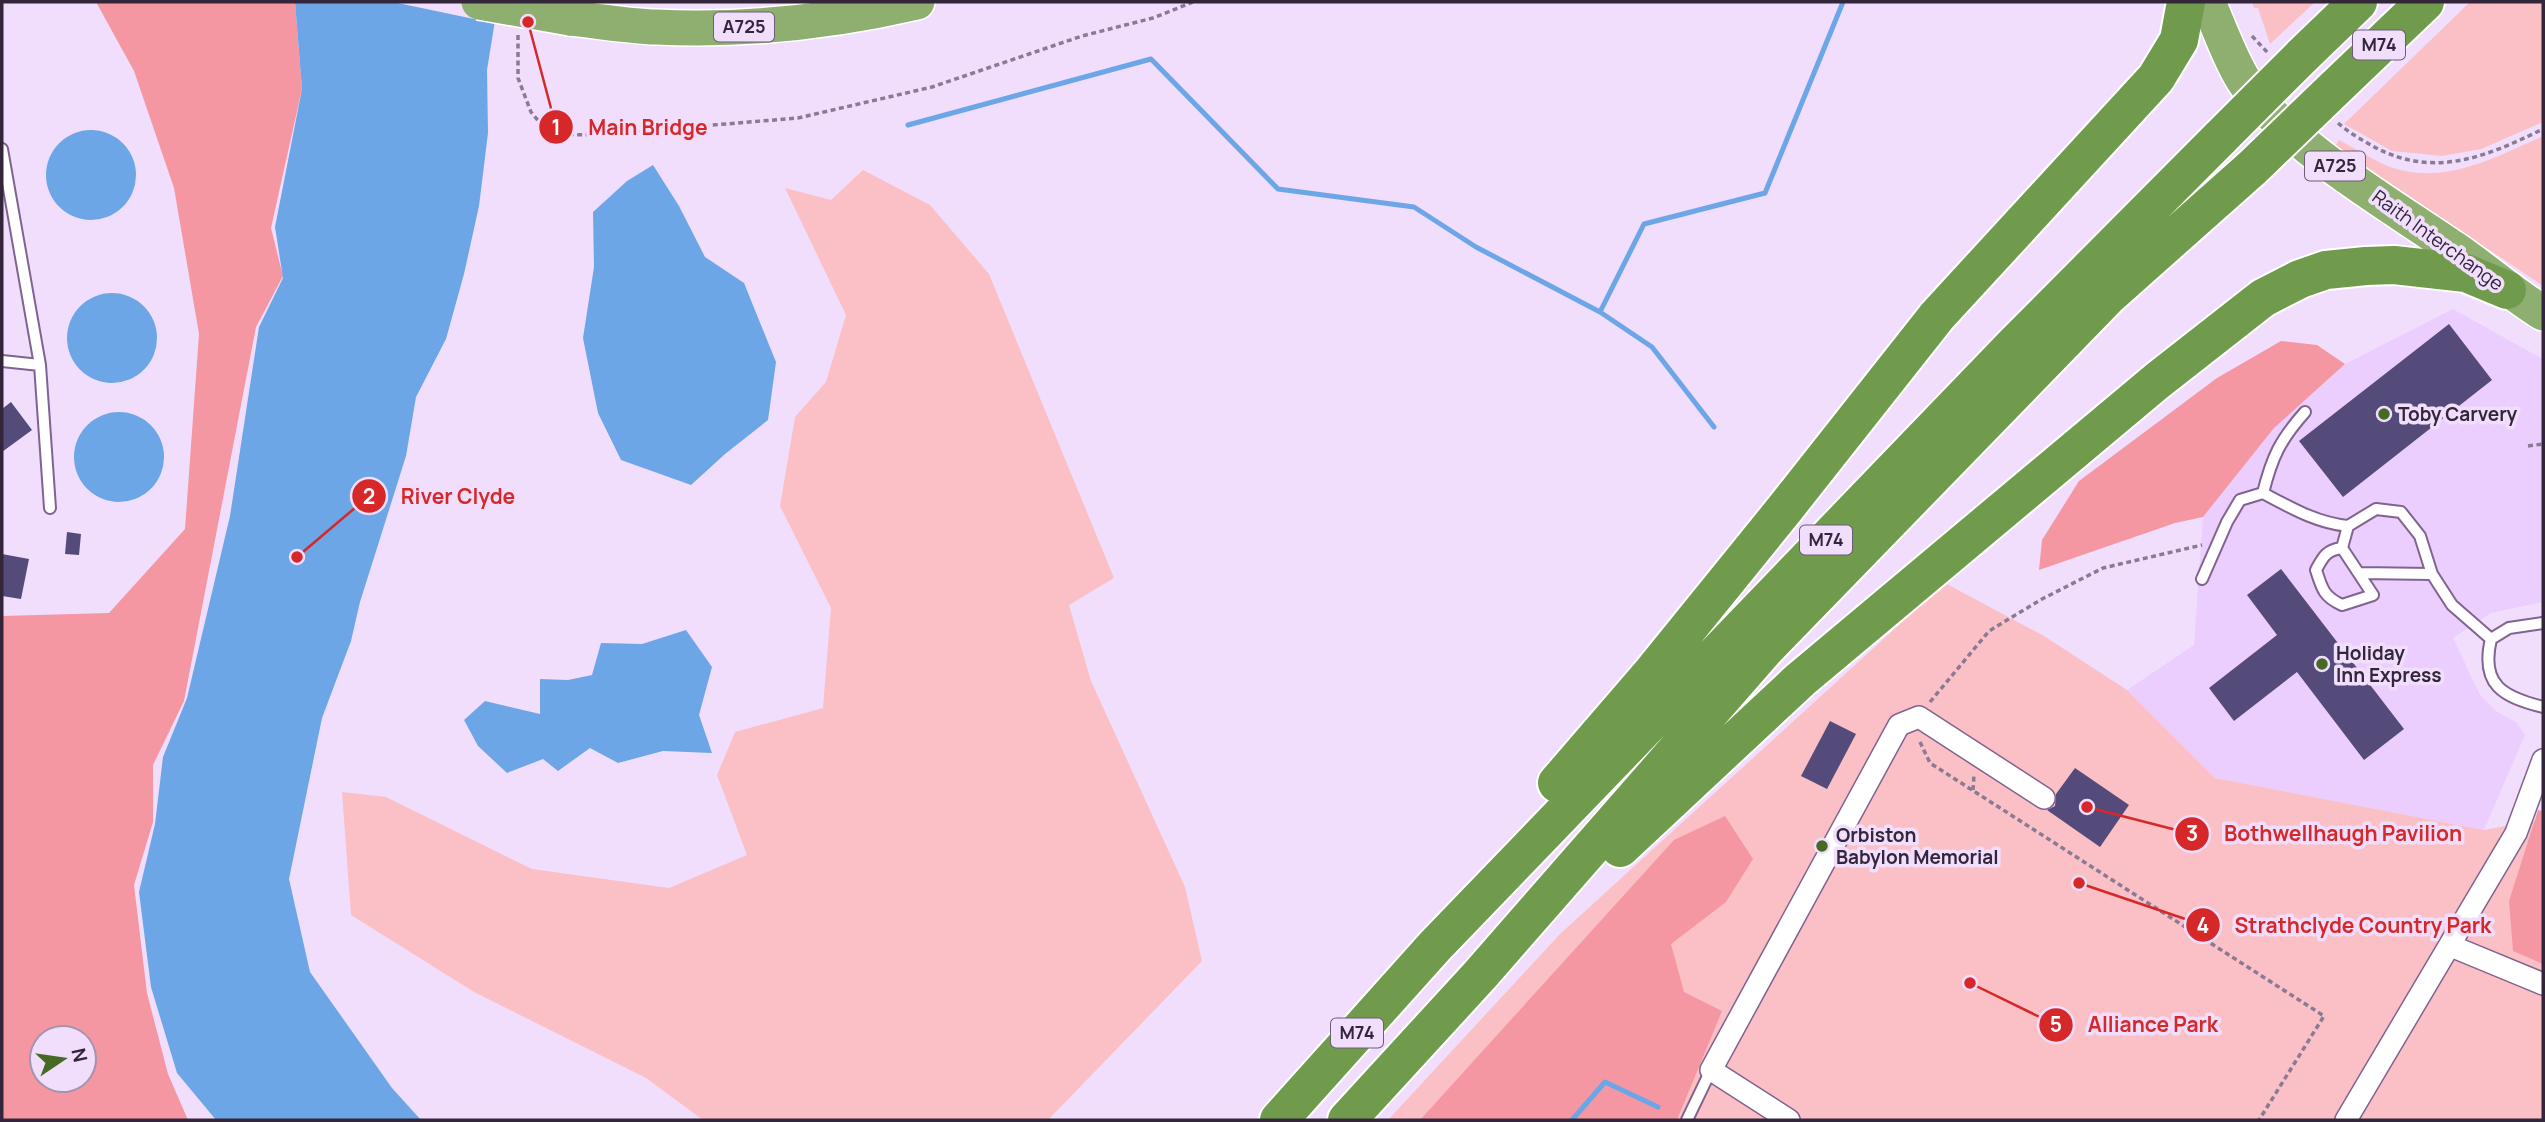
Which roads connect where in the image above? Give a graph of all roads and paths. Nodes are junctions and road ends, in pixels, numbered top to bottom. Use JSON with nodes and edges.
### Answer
{"nodes":[{"id":1,"x":479,"y":2,"type":"edge"},
{"id":2,"x":917,"y":2,"type":"edge"},
{"id":3,"x":1193,"y":2,"type":"edge"},
{"id":4,"x":2186,"y":2,"type":"edge"},
{"id":5,"x":2208,"y":2,"type":"edge"},
{"id":6,"x":2358,"y":2,"type":"edge"},
{"id":7,"x":2425,"y":2,"type":"edge"},
{"id":8,"x":518,"y":27,"type":"dead end"},
{"id":9,"x":2251,"y":36,"type":"dead end"},
{"id":10,"x":2289,"y":58,"type":"junction"},
{"id":11,"x":2334,"y":104,"type":"junction"},
{"id":12,"x":2543,"y":129,"type":"edge"},
{"id":13,"x":2,"y":149,"type":"edge"},
{"id":14,"x":2507,"y":290,"type":"junction"},
{"id":15,"x":2543,"y":313,"type":"edge"},
{"id":16,"x":2,"y":361,"type":"edge"},
{"id":17,"x":40,"y":365,"type":"junction"},
{"id":18,"x":2305,"y":412,"type":"dead end"},
{"id":19,"x":2543,"y":444,"type":"edge"},
{"id":20,"x":2528,"y":446,"type":"dead end"},
{"id":21,"x":2263,"y":493,"type":"junction"},
{"id":22,"x":50,"y":508,"type":"dead end"},
{"id":23,"x":2348,"y":526,"type":"junction"},
{"id":24,"x":2218,"y":542,"type":"junction"},
{"id":25,"x":2342,"y":548,"type":"junction"},
{"id":26,"x":2359,"y":573,"type":"junction"},
{"id":27,"x":2432,"y":574,"type":"junction"},
{"id":28,"x":2202,"y":579,"type":"dead end"},
{"id":29,"x":2543,"y":623,"type":"edge"},
{"id":30,"x":2491,"y":639,"type":"junction"},
{"id":31,"x":2543,"y":707,"type":"edge"},
{"id":32,"x":1914,"y":719,"type":"junction"},
{"id":33,"x":2543,"y":760,"type":"edge"},
{"id":34,"x":2044,"y":798,"type":"dead end"},
{"id":35,"x":1435,"y":946,"type":"junction"},
{"id":36,"x":2451,"y":946,"type":"junction"},
{"id":37,"x":1480,"y":975,"type":"junction"},
{"id":38,"x":2543,"y":984,"type":"edge"},
{"id":39,"x":1711,"y":1070,"type":"junction"},
{"id":40,"x":1279,"y":1120,"type":"edge"},
{"id":41,"x":1347,"y":1120,"type":"edge"},
{"id":42,"x":1687,"y":1120,"type":"edge"},
{"id":43,"x":1789,"y":1120,"type":"edge"},
{"id":44,"x":2259,"y":1120,"type":"edge"},
{"id":45,"x":2346,"y":1120,"type":"edge"}],
"edges":[{"from":1,"to":2,"type":"highway","number":"A725","bridge":true},
{"from":3,"to":8,"type":"path"},
{"from":4,"to":35,"type":"highway"},
{"from":5,"to":14,"type":"highway","name":"Raith Interchange","number":"A725"},
{"from":6,"to":10,"type":"highway","number":"M74"},
{"from":7,"to":11,"type":"highway","number":"M74"},
{"from":9,"to":10,"type":"path"},
{"from":10,"to":35,"type":"highway","number":"M74","bridge":true},
{"from":11,"to":12,"type":"path"},
{"from":11,"to":37,"type":"highway","number":"M74","bridge":true},
{"from":13,"to":17,"type":"lane"},
{"from":14,"to":15,"type":"highway","name":"Raith Interchange","number":"A725"},
{"from":14,"to":37,"type":"highway"},
{"from":16,"to":17,"type":"lane"},
{"from":17,"to":22,"type":"lane"},
{"from":18,"to":21,"type":"lane"},
{"from":19,"to":20,"type":"path"},
{"from":21,"to":23,"type":"lane"},
{"from":21,"to":24,"type":"lane"},
{"from":23,"to":25,"type":"lane"},
{"from":23,"to":27,"type":"lane"},
{"from":24,"to":28,"type":"lane"},
{"from":24,"to":32,"type":"path"},
{"from":25,"to":26,"type":"lane"},
{"from":25,"to":26,"type":"lane"},
{"from":26,"to":27,"type":"lane"},
{"from":27,"to":30,"type":"lane"},
{"from":29,"to":30,"type":"lane"},
{"from":30,"to":31,"type":"lane"},
{"from":32,"to":34,"type":"street"},
{"from":32,"to":39,"type":"street"},
{"from":32,"to":44,"type":"path"},
{"from":33,"to":36,"type":"street"},
{"from":35,"to":40,"type":"highway","number":"M74"},
{"from":36,"to":38,"type":"street"},
{"from":36,"to":45,"type":"street"},
{"from":37,"to":41,"type":"highway","number":"M74"},
{"from":39,"to":42,"type":"lane"},
{"from":39,"to":43,"type":"street"}]}
